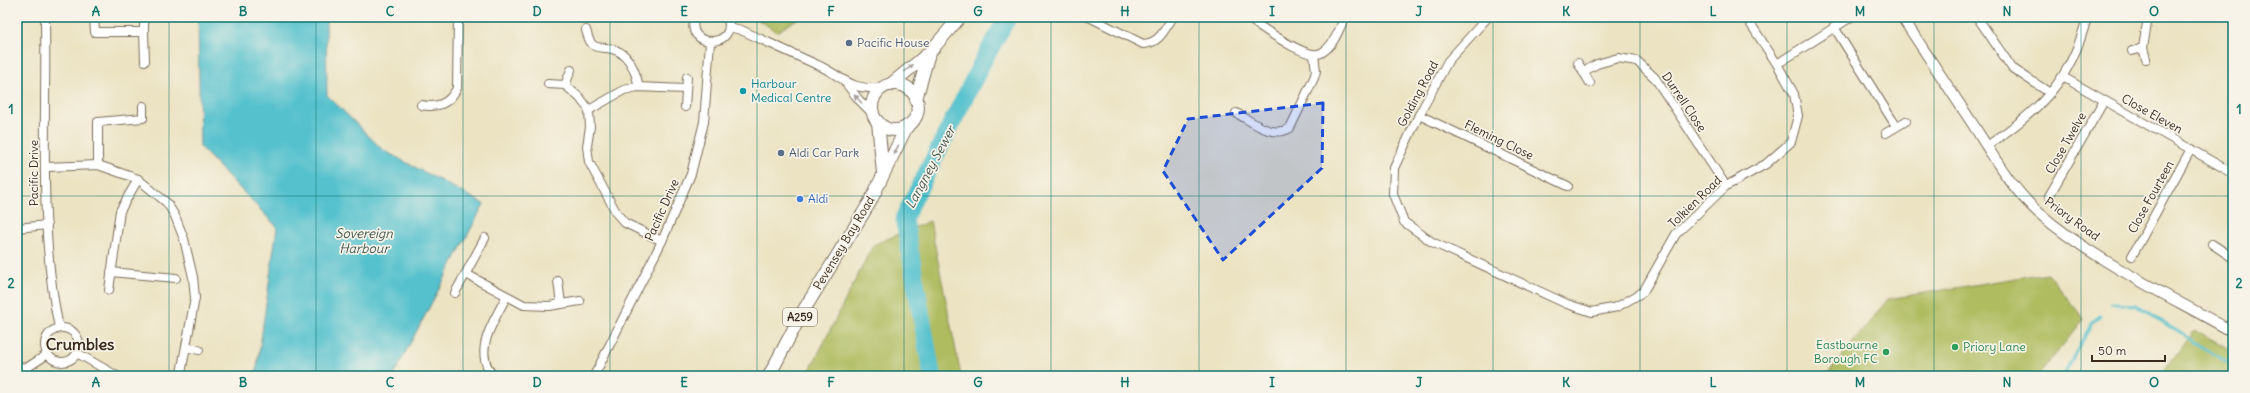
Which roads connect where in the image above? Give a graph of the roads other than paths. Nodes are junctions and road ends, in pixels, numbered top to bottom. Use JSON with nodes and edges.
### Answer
{"nodes":[{"id":1,"x":45,"y":17,"type":"edge"},
{"id":2,"x":94,"y":17,"type":"edge"},
{"id":3,"x":144,"y":17,"type":"edge"},
{"id":4,"x":458,"y":17,"type":"edge"},
{"id":5,"x":695,"y":17,"type":"edge"},
{"id":6,"x":727,"y":17,"type":"edge"},
{"id":7,"x":960,"y":17,"type":"edge"},
{"id":8,"x":1089,"y":17,"type":"edge"},
{"id":9,"x":1172,"y":17,"type":"edge"},
{"id":10,"x":1246,"y":17,"type":"edge"},
{"id":11,"x":1344,"y":17,"type":"edge"},
{"id":12,"x":1488,"y":17,"type":"edge"},
{"id":13,"x":1746,"y":17,"type":"edge"},
{"id":14,"x":1851,"y":17,"type":"edge"},
{"id":15,"x":1902,"y":17,"type":"edge"},
{"id":16,"x":1977,"y":17,"type":"edge"},
{"id":17,"x":2087,"y":17,"type":"edge"},
{"id":18,"x":2148,"y":17,"type":"edge"},
{"id":19,"x":729,"y":27,"type":"junction"},
{"id":20,"x":1834,"y":27,"type":"junction"},
{"id":21,"x":586,"y":30,"type":"dead end"},
{"id":22,"x":144,"y":32,"type":"junction"},
{"id":23,"x":710,"y":42,"type":"junction"},
{"id":24,"x":2143,"y":48,"type":"junction"},
{"id":25,"x":2132,"y":51,"type":"dead end"},
{"id":26,"x":929,"y":53,"type":"junction"},
{"id":27,"x":1314,"y":55,"type":"junction"},
{"id":28,"x":2146,"y":59,"type":"dead end"},
{"id":29,"x":145,"y":61,"type":"dead end"},
{"id":30,"x":1578,"y":63,"type":"dead end"},
{"id":31,"x":1777,"y":64,"type":"junction"},
{"id":32,"x":571,"y":70,"type":"dead end"},
{"id":33,"x":1583,"y":72,"type":"junction"},
{"id":34,"x":687,"y":77,"type":"dead end"},
{"id":35,"x":2064,"y":78,"type":"junction"},
{"id":36,"x":844,"y":82,"type":"junction"},
{"id":37,"x":1590,"y":83,"type":"dead end"},
{"id":38,"x":548,"y":84,"type":"dead end"},
{"id":39,"x":565,"y":85,"type":"junction"},
{"id":40,"x":639,"y":87,"type":"junction"},
{"id":41,"x":886,"y":87,"type":"junction"},
{"id":42,"x":686,"y":90,"type":"junction"},
{"id":43,"x":2050,"y":93,"type":"junction"},
{"id":44,"x":916,"y":99,"type":"junction"},
{"id":45,"x":2104,"y":102,"type":"junction"},
{"id":46,"x":421,"y":105,"type":"dead end"},
{"id":47,"x":143,"y":106,"type":"dead end"},
{"id":48,"x":685,"y":107,"type":"dead end"},
{"id":49,"x":589,"y":110,"type":"junction"},
{"id":50,"x":1236,"y":113,"type":"dead end"},
{"id":51,"x":1420,"y":115,"type":"junction"},
{"id":52,"x":876,"y":118,"type":"junction"},
{"id":53,"x":1906,"y":121,"type":"dead end"},
{"id":54,"x":907,"y":126,"type":"junction"},
{"id":55,"x":1896,"y":126,"type":"junction"},
{"id":56,"x":1886,"y":133,"type":"dead end"},
{"id":57,"x":1987,"y":146,"type":"junction"},
{"id":58,"x":2191,"y":149,"type":"junction"},
{"id":59,"x":98,"y":165,"type":"junction"},
{"id":60,"x":46,"y":167,"type":"junction"},
{"id":61,"x":2229,"y":171,"type":"dead end"},
{"id":62,"x":883,"y":173,"type":"junction"},
{"id":63,"x":138,"y":180,"type":"junction"},
{"id":64,"x":1568,"y":186,"type":"dead end"},
{"id":65,"x":1726,"y":186,"type":"junction"},
{"id":66,"x":1393,"y":194,"type":"joint"},
{"id":67,"x":2049,"y":196,"type":"dead end"},
{"id":68,"x":46,"y":225,"type":"junction"},
{"id":69,"x":17,"y":228,"type":"edge"},
{"id":70,"x":485,"y":238,"type":"dead end"},
{"id":71,"x":662,"y":241,"type":"junction"},
{"id":72,"x":2212,"y":244,"type":"dead end"},
{"id":73,"x":2132,"y":256,"type":"dead end"},
{"id":74,"x":2233,"y":258,"type":"edge"},
{"id":75,"x":111,"y":272,"type":"junction"},
{"id":76,"x":466,"y":274,"type":"junction"},
{"id":77,"x":176,"y":278,"type":"dead end"},
{"id":78,"x":558,"y":281,"type":"dead end"},
{"id":79,"x":109,"y":290,"type":"dead end"},
{"id":80,"x":455,"y":293,"type":"dead end"},
{"id":81,"x":506,"y":297,"type":"junction"},
{"id":82,"x":580,"y":301,"type":"dead end"},
{"id":83,"x":561,"y":304,"type":"junction"},
{"id":84,"x":59,"y":328,"type":"junction"},
{"id":85,"x":2233,"y":332,"type":"edge"},
{"id":86,"x":186,"y":347,"type":"junction"},
{"id":87,"x":200,"y":350,"type":"dead end"},
{"id":88,"x":77,"y":353,"type":"junction"},
{"id":89,"x":48,"y":354,"type":"junction"},
{"id":90,"x":17,"y":368,"type":"edge"},
{"id":91,"x":181,"y":373,"type":"dead end"},
{"id":92,"x":117,"y":376,"type":"edge"},
{"id":93,"x":493,"y":376,"type":"edge"},
{"id":94,"x":594,"y":376,"type":"edge"},
{"id":95,"x":769,"y":376,"type":"edge"}],
"edges":[{"from":1,"to":60,"type":"street","name":"Pacific Drive"},
{"from":2,"to":22,"type":"street"},
{"from":3,"to":22,"type":"street"},
{"from":4,"to":46,"type":"street"},
{"from":5,"to":23,"type":"street"},
{"from":6,"to":19,"type":"street"},
{"from":7,"to":26,"type":"main road"},
{"from":8,"to":9,"type":"street"},
{"from":10,"to":27,"type":"street"},
{"from":11,"to":27,"type":"street"},
{"from":12,"to":51,"type":"street","name":"Golding Road"},
{"from":13,"to":31,"type":"street","name":"Tolkien Road"},
{"from":14,"to":20,"type":"street"},
{"from":15,"to":57,"type":"street","name":"Priory Road"},
{"from":16,"to":43,"type":"street"},
{"from":17,"to":35,"type":"street"},
{"from":18,"to":24,"type":"street"},
{"from":19,"to":23,"type":"street"},
{"from":19,"to":36,"type":"street"},
{"from":20,"to":31,"type":"street"},
{"from":20,"to":55,"type":"street"},
{"from":21,"to":40,"type":"street"},
{"from":22,"to":29,"type":"street"},
{"from":23,"to":71,"type":"street","name":"Pacific Drive"},
{"from":24,"to":25,"type":"street"},
{"from":24,"to":28,"type":"street"},
{"from":41,"to":26,"type":"main road","one_way":true},
{"from":26,"to":44,"type":"main road"},
{"from":27,"to":50,"type":"street"},
{"from":30,"to":33,"type":"street"},
{"from":31,"to":65,"type":"street","name":"Tolkien Road"},
{"from":32,"to":39,"type":"street"},
{"from":33,"to":37,"type":"street"},
{"from":33,"to":65,"type":"street","name":"Durrell Close"},
{"from":34,"to":42,"type":"street"},
{"from":35,"to":43,"type":"street"},
{"from":35,"to":45,"type":"street","name":"Close Eleven"},
{"from":36,"to":41,"type":"street"},
{"from":52,"to":36,"type":"street","one_way":true},
{"from":38,"to":39,"type":"street"},
{"from":39,"to":49,"type":"street"},
{"from":40,"to":42,"type":"street"},
{"from":40,"to":49,"type":"street"},
{"from":41,"to":44,"type":"main road"},
{"from":41,"to":52,"type":"main road"},
{"from":42,"to":48,"type":"street"},
{"from":43,"to":57,"type":"street"},
{"from":44,"to":54,"type":"main road"},
{"from":45,"to":58,"type":"street","name":"Close Eleven"},
{"from":45,"to":67,"type":"street","name":"Close Twelve"},
{"from":47,"to":59,"type":"street"},
{"from":49,"to":71,"type":"street"},
{"from":51,"to":64,"type":"street","name":"Fleming Close"},
{"from":51,"to":66,"type":"street","name":"Golding Road"},
{"from":52,"to":54,"type":"main road"},
{"from":52,"to":62,"type":"main road","name":"Pevensey Bay Road","number":"A259"},
{"from":53,"to":55,"type":"street"},
{"from":54,"to":62,"type":"main road","name":"Pevensey Bay Road","number":"A259","one_way":true},
{"from":55,"to":56,"type":"street"},
{"from":57,"to":85,"type":"street","name":"Priory Road"},
{"from":58,"to":61,"type":"street","name":"Close Eleven"},
{"from":58,"to":73,"type":"street","name":"Close Fourteen"},
{"from":59,"to":60,"type":"street"},
{"from":59,"to":63,"type":"street"},
{"from":60,"to":68,"type":"street","name":"Pacific Drive"},
{"from":62,"to":95,"type":"main road","name":"Pevensey Bay Road","number":"A259"},
{"from":63,"to":75,"type":"street"},
{"from":63,"to":86,"type":"street"},
{"from":65,"to":66,"type":"street","name":"Tolkien Road"},
{"from":68,"to":69,"type":"street"},
{"from":68,"to":84,"type":"street","name":"Pacific Drive"},
{"from":70,"to":76,"type":"street"},
{"from":71,"to":94,"type":"street","name":"Pacific Drive"},
{"from":72,"to":74,"type":"street"},
{"from":75,"to":77,"type":"street"},
{"from":75,"to":79,"type":"street"},
{"from":76,"to":80,"type":"street"},
{"from":76,"to":81,"type":"street"},
{"from":78,"to":83,"type":"street"},
{"from":81,"to":83,"type":"street"},
{"from":81,"to":93,"type":"street"},
{"from":82,"to":83,"type":"street"},
{"from":84,"to":88,"type":"street"},
{"from":84,"to":89,"type":"street"},
{"from":86,"to":87,"type":"street"},
{"from":86,"to":91,"type":"street"},
{"from":88,"to":89,"type":"street"},
{"from":88,"to":92,"type":"street"},
{"from":89,"to":90,"type":"street"}]}
